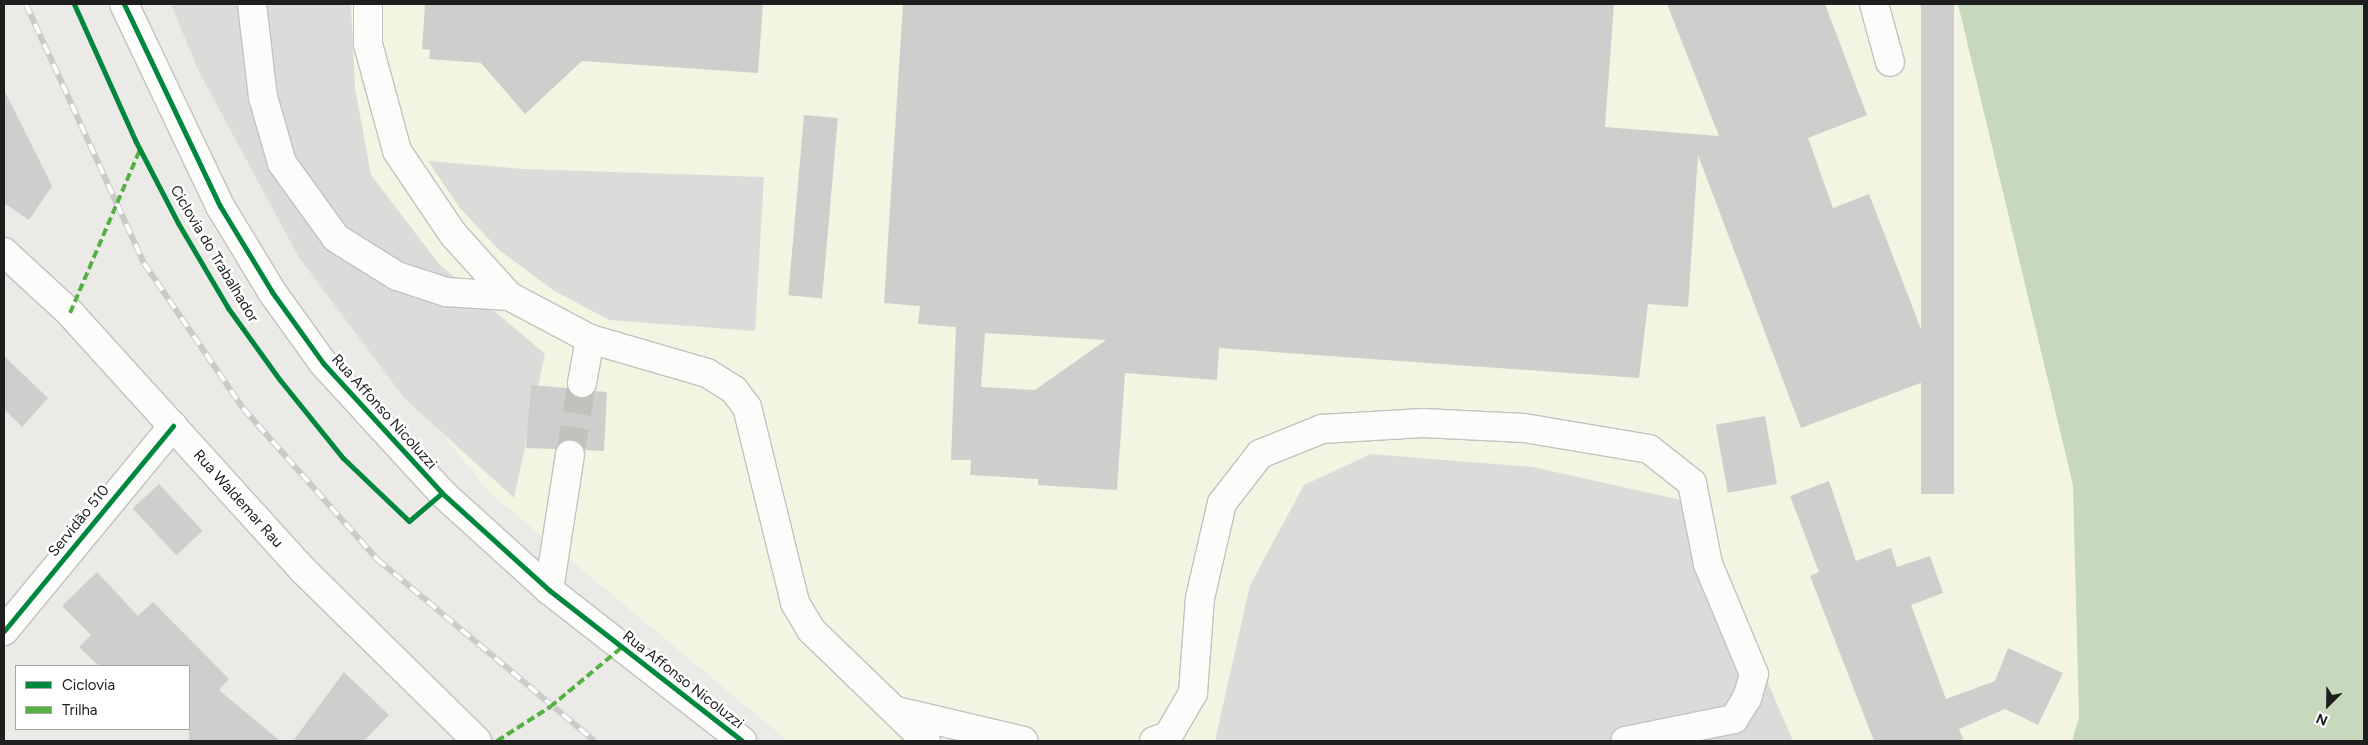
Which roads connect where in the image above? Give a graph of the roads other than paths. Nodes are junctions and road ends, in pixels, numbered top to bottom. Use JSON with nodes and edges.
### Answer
{"nodes":[{"id":1,"x":124,"y":4,"type":"edge"},
{"id":2,"x":252,"y":4,"type":"edge"},
{"id":3,"x":368,"y":4,"type":"edge"},
{"id":4,"x":1874,"y":4,"type":"edge"},
{"id":5,"x":1890,"y":62,"type":"dead end"},
{"id":6,"x":4,"y":252,"type":"edge"},
{"id":7,"x":509,"y":296,"type":"junction"},
{"id":8,"x":590,"y":339,"type":"junction"},
{"id":9,"x":582,"y":383,"type":"tunnel mouth"},
{"id":10,"x":173,"y":426,"type":"junction"},
{"id":11,"x":570,"y":455,"type":"tunnel mouth"},
{"id":12,"x":549,"y":590,"type":"junction"},
{"id":13,"x":4,"y":632,"type":"edge"},
{"id":14,"x":895,"y":711,"type":"junction"},
{"id":15,"x":477,"y":741,"type":"edge"},
{"id":16,"x":742,"y":741,"type":"edge"},
{"id":17,"x":926,"y":741,"type":"edge"},
{"id":18,"x":1024,"y":741,"type":"edge"},
{"id":19,"x":1154,"y":741,"type":"edge"},
{"id":20,"x":1625,"y":741,"type":"edge"}],
"edges":[{"from":1,"to":12,"type":"street","name":"Rua Affonso Nicoluzzi"},
{"from":2,"to":7,"type":"street"},
{"from":3,"to":7,"type":"street"},
{"from":4,"to":5,"type":"street"},
{"from":6,"to":10,"type":"street","name":"Rua Waldemar Rau"},
{"from":7,"to":8,"type":"street"},
{"from":8,"to":9,"type":"street"},
{"from":8,"to":14,"type":"street"},
{"from":10,"to":13,"type":"street","name":"Servidão 510"},
{"from":10,"to":15,"type":"street","name":"Rua Waldemar Rau"},
{"from":11,"to":12,"type":"street"},
{"from":12,"to":16,"type":"street","name":"Rua Affonso Nicoluzzi"},
{"from":14,"to":17,"type":"street"},
{"from":14,"to":18,"type":"street"},
{"from":19,"to":20,"type":"street"}]}
